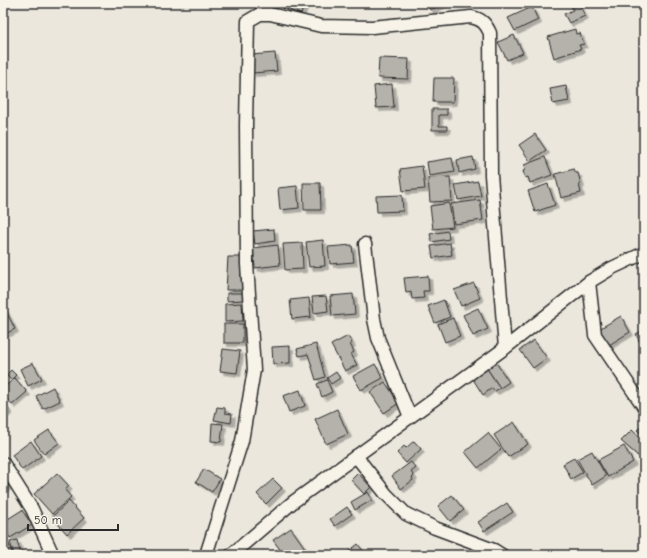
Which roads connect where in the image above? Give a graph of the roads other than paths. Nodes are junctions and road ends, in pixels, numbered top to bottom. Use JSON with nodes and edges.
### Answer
{"nodes":[{"id":1,"x":365,"y":244,"type":"dead end"},
{"id":2,"x":644,"y":253,"type":"edge"},
{"id":3,"x":590,"y":282,"type":"junction"},
{"id":4,"x":505,"y":348,"type":"junction"},
{"id":5,"x":644,"y":408,"type":"edge"},
{"id":6,"x":410,"y":417,"type":"junction"},
{"id":7,"x":356,"y":456,"type":"junction"},
{"id":8,"x":3,"y":463,"type":"edge"},
{"id":9,"x":53,"y":555,"type":"edge"},
{"id":10,"x":206,"y":555,"type":"edge"},
{"id":11,"x":230,"y":555,"type":"edge"},
{"id":12,"x":502,"y":555,"type":"edge"}],
"edges":[{"from":1,"to":6,"type":"street"},
{"from":2,"to":3,"type":"street"},
{"from":3,"to":4,"type":"street"},
{"from":3,"to":5,"type":"street"},
{"from":4,"to":6,"type":"street"},
{"from":4,"to":10,"type":"street"},
{"from":6,"to":7,"type":"street"},
{"from":7,"to":11,"type":"street"},
{"from":7,"to":12,"type":"street"},
{"from":8,"to":9,"type":"street"}]}
